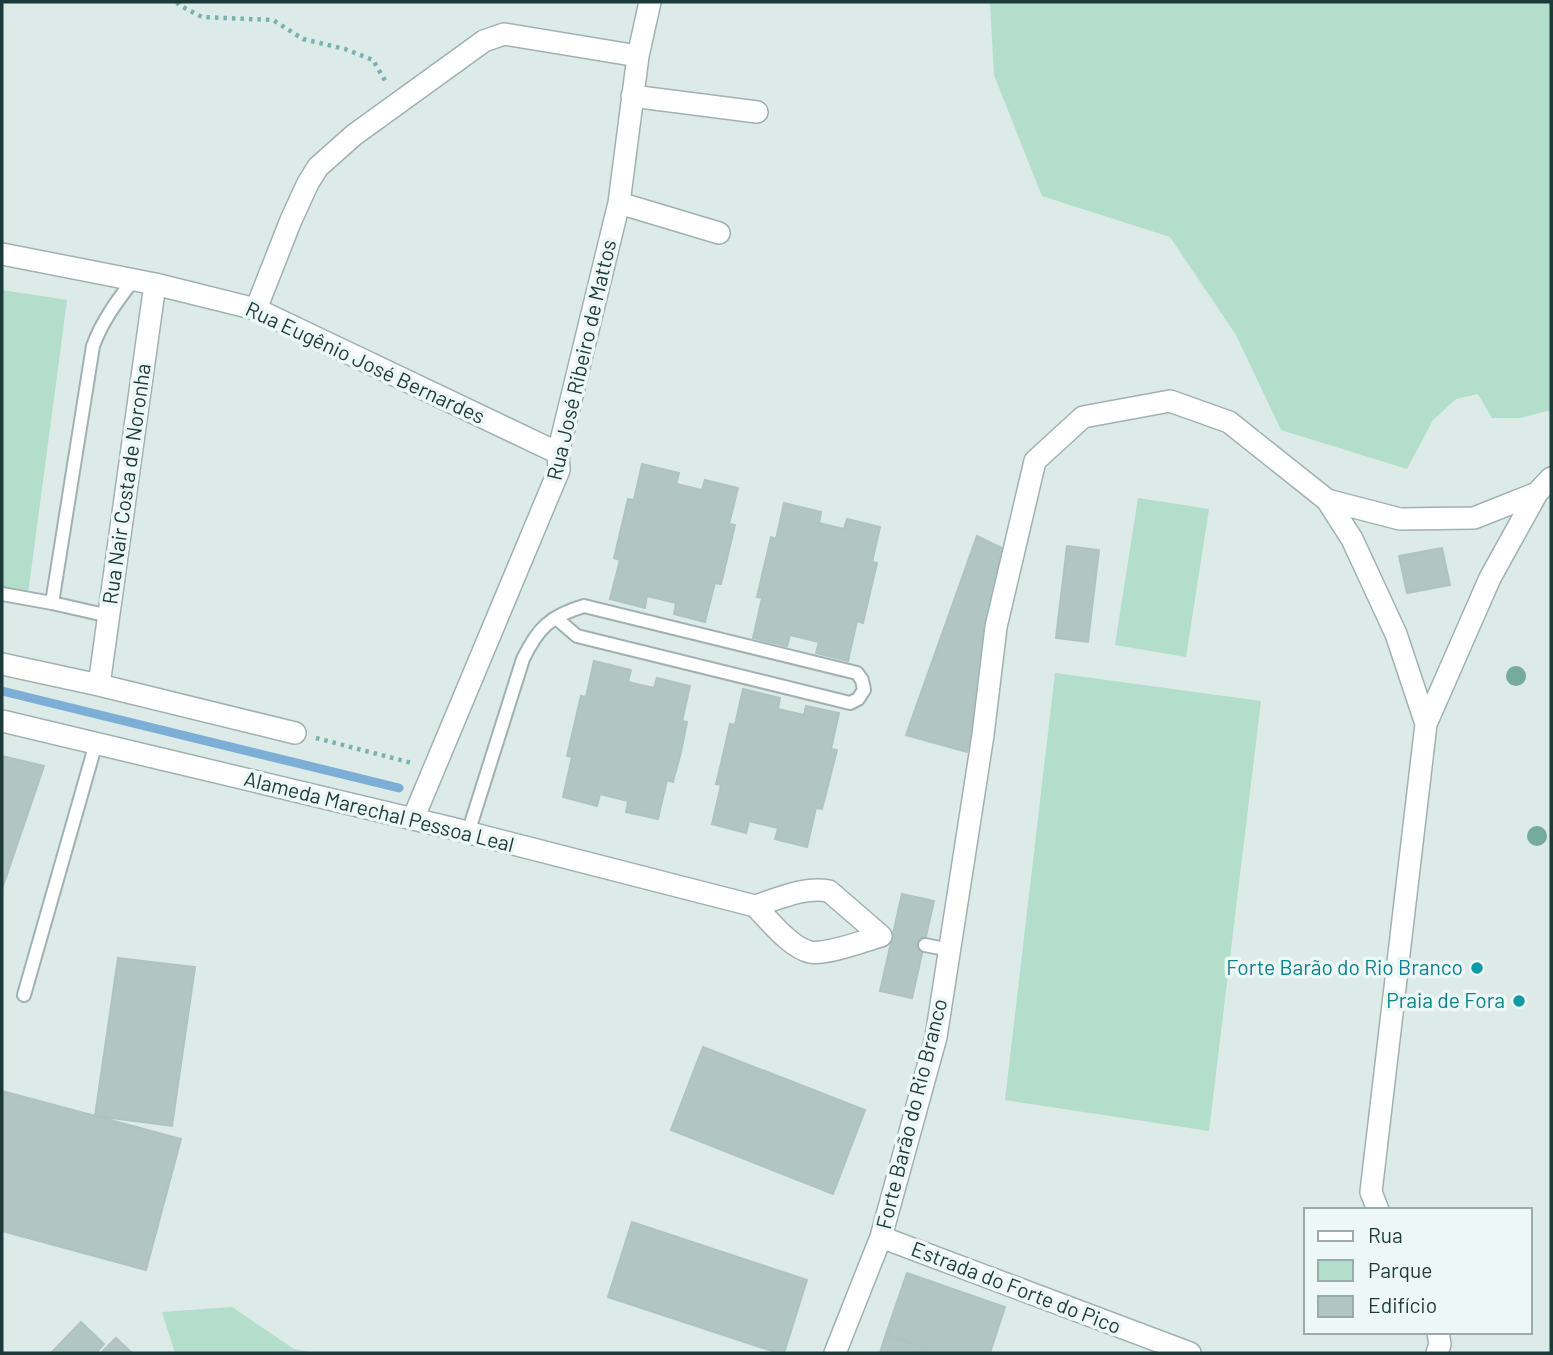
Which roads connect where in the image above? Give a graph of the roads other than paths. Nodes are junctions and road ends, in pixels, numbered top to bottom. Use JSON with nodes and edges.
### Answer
{"nodes":[{"id":1,"x":650,"y":2,"type":"edge"},
{"id":2,"x":638,"y":56,"type":"junction"},
{"id":3,"x":632,"y":96,"type":"junction"},
{"id":4,"x":757,"y":112,"type":"dead end"},
{"id":5,"x":619,"y":203,"type":"junction"},
{"id":6,"x":719,"y":233,"type":"dead end"},
{"id":7,"x":2,"y":254,"type":"edge"},
{"id":8,"x":134,"y":279,"type":"junction"},
{"id":9,"x":155,"y":284,"type":"junction"},
{"id":10,"x":256,"y":309,"type":"junction"},
{"id":11,"x":558,"y":453,"type":"junction"},
{"id":12,"x":1544,"y":485,"type":"edge"},
{"id":13,"x":1327,"y":500,"type":"junction"},
{"id":14,"x":2,"y":594,"type":"edge"},
{"id":15,"x":52,"y":603,"type":"junction"},
{"id":16,"x":109,"y":616,"type":"junction"},
{"id":17,"x":556,"y":618,"type":"junction"},
{"id":18,"x":2,"y":664,"type":"edge"},
{"id":19,"x":99,"y":685,"type":"junction"},
{"id":20,"x":2,"y":721,"type":"edge"},
{"id":21,"x":1426,"y":724,"type":"junction"},
{"id":22,"x":295,"y":733,"type":"road end"},
{"id":23,"x":96,"y":743,"type":"junction"},
{"id":24,"x":414,"y":819,"type":"junction"},
{"id":25,"x":468,"y":833,"type":"junction"},
{"id":26,"x":755,"y":906,"type":"junction"},
{"id":27,"x":925,"y":945,"type":"dead end"},
{"id":28,"x":950,"y":950,"type":"junction"},
{"id":29,"x":24,"y":995,"type":"dead end"},
{"id":30,"x":1377,"y":1208,"type":"edge"},
{"id":31,"x":881,"y":1237,"type":"junction"},
{"id":32,"x":1438,"y":1334,"type":"edge"},
{"id":33,"x":835,"y":1353,"type":"edge"},
{"id":34,"x":1190,"y":1353,"type":"edge"},
{"id":35,"x":1437,"y":1353,"type":"edge"}],
"edges":[{"from":1,"to":2,"type":"street","name":"Rua José Ribeiro de Mattos"},
{"from":2,"to":3,"type":"street","name":"Rua José Ribeiro de Mattos"},
{"from":2,"to":10,"type":"street"},
{"from":3,"to":4,"type":"street"},
{"from":3,"to":5,"type":"street","name":"Rua José Ribeiro de Mattos"},
{"from":5,"to":6,"type":"street"},
{"from":5,"to":11,"type":"street","name":"Rua José Ribeiro de Mattos"},
{"from":7,"to":8,"type":"street","name":"Rua Eugênio José Bernardes"},
{"from":8,"to":9,"type":"street","name":"Rua Eugênio José Bernardes"},
{"from":8,"to":15,"type":"lane"},
{"from":9,"to":10,"type":"street","name":"Rua Eugênio José Bernardes"},
{"from":9,"to":16,"type":"street","name":"Rua Nair Costa de Noronha"},
{"from":10,"to":11,"type":"street","name":"Rua Eugênio José Bernardes"},
{"from":11,"to":24,"type":"street","name":"Rua José Ribeiro de Mattos"},
{"from":12,"to":13,"type":"street","name":"Forte Barão do Rio Branco"},
{"from":12,"to":21,"type":"street","name":"Forte Barão do Rio Branco"},
{"from":13,"to":21,"type":"street","name":"Forte Barão do Rio Branco"},
{"from":13,"to":28,"type":"street","name":"Forte Barão do Rio Branco"},
{"from":14,"to":15,"type":"lane"},
{"from":15,"to":16,"type":"lane"},
{"from":16,"to":19,"type":"street","name":"Rua Nair Costa de Noronha"},
{"from":17,"to":17,"type":"lane"},
{"from":17,"to":25,"type":"lane"},
{"from":18,"to":19,"type":"street"},
{"from":19,"to":22,"type":"street"},
{"from":20,"to":23,"type":"street","name":"Alameda Marechal Pessoa Leal"},
{"from":21,"to":30,"type":"street","name":"Forte Barão do Rio Branco"},
{"from":23,"to":24,"type":"street","name":"Alameda Marechal Pessoa Leal"},
{"from":23,"to":29,"type":"lane"},
{"from":24,"to":25,"type":"street","name":"Alameda Marechal Pessoa Leal"},
{"from":25,"to":26,"type":"street","name":"Alameda Marechal Pessoa Leal"},
{"from":26,"to":26,"type":"street","name":"Alameda Marechal Pessoa Leal"},
{"from":27,"to":28,"type":"lane"},
{"from":28,"to":31,"type":"street","name":"Forte Barão do Rio Branco"},
{"from":31,"to":33,"type":"street","name":"Forte Barão do Rio Branco"},
{"from":31,"to":34,"type":"street","name":"Estrada do Forte do Pico"},
{"from":32,"to":35,"type":"street"}]}
